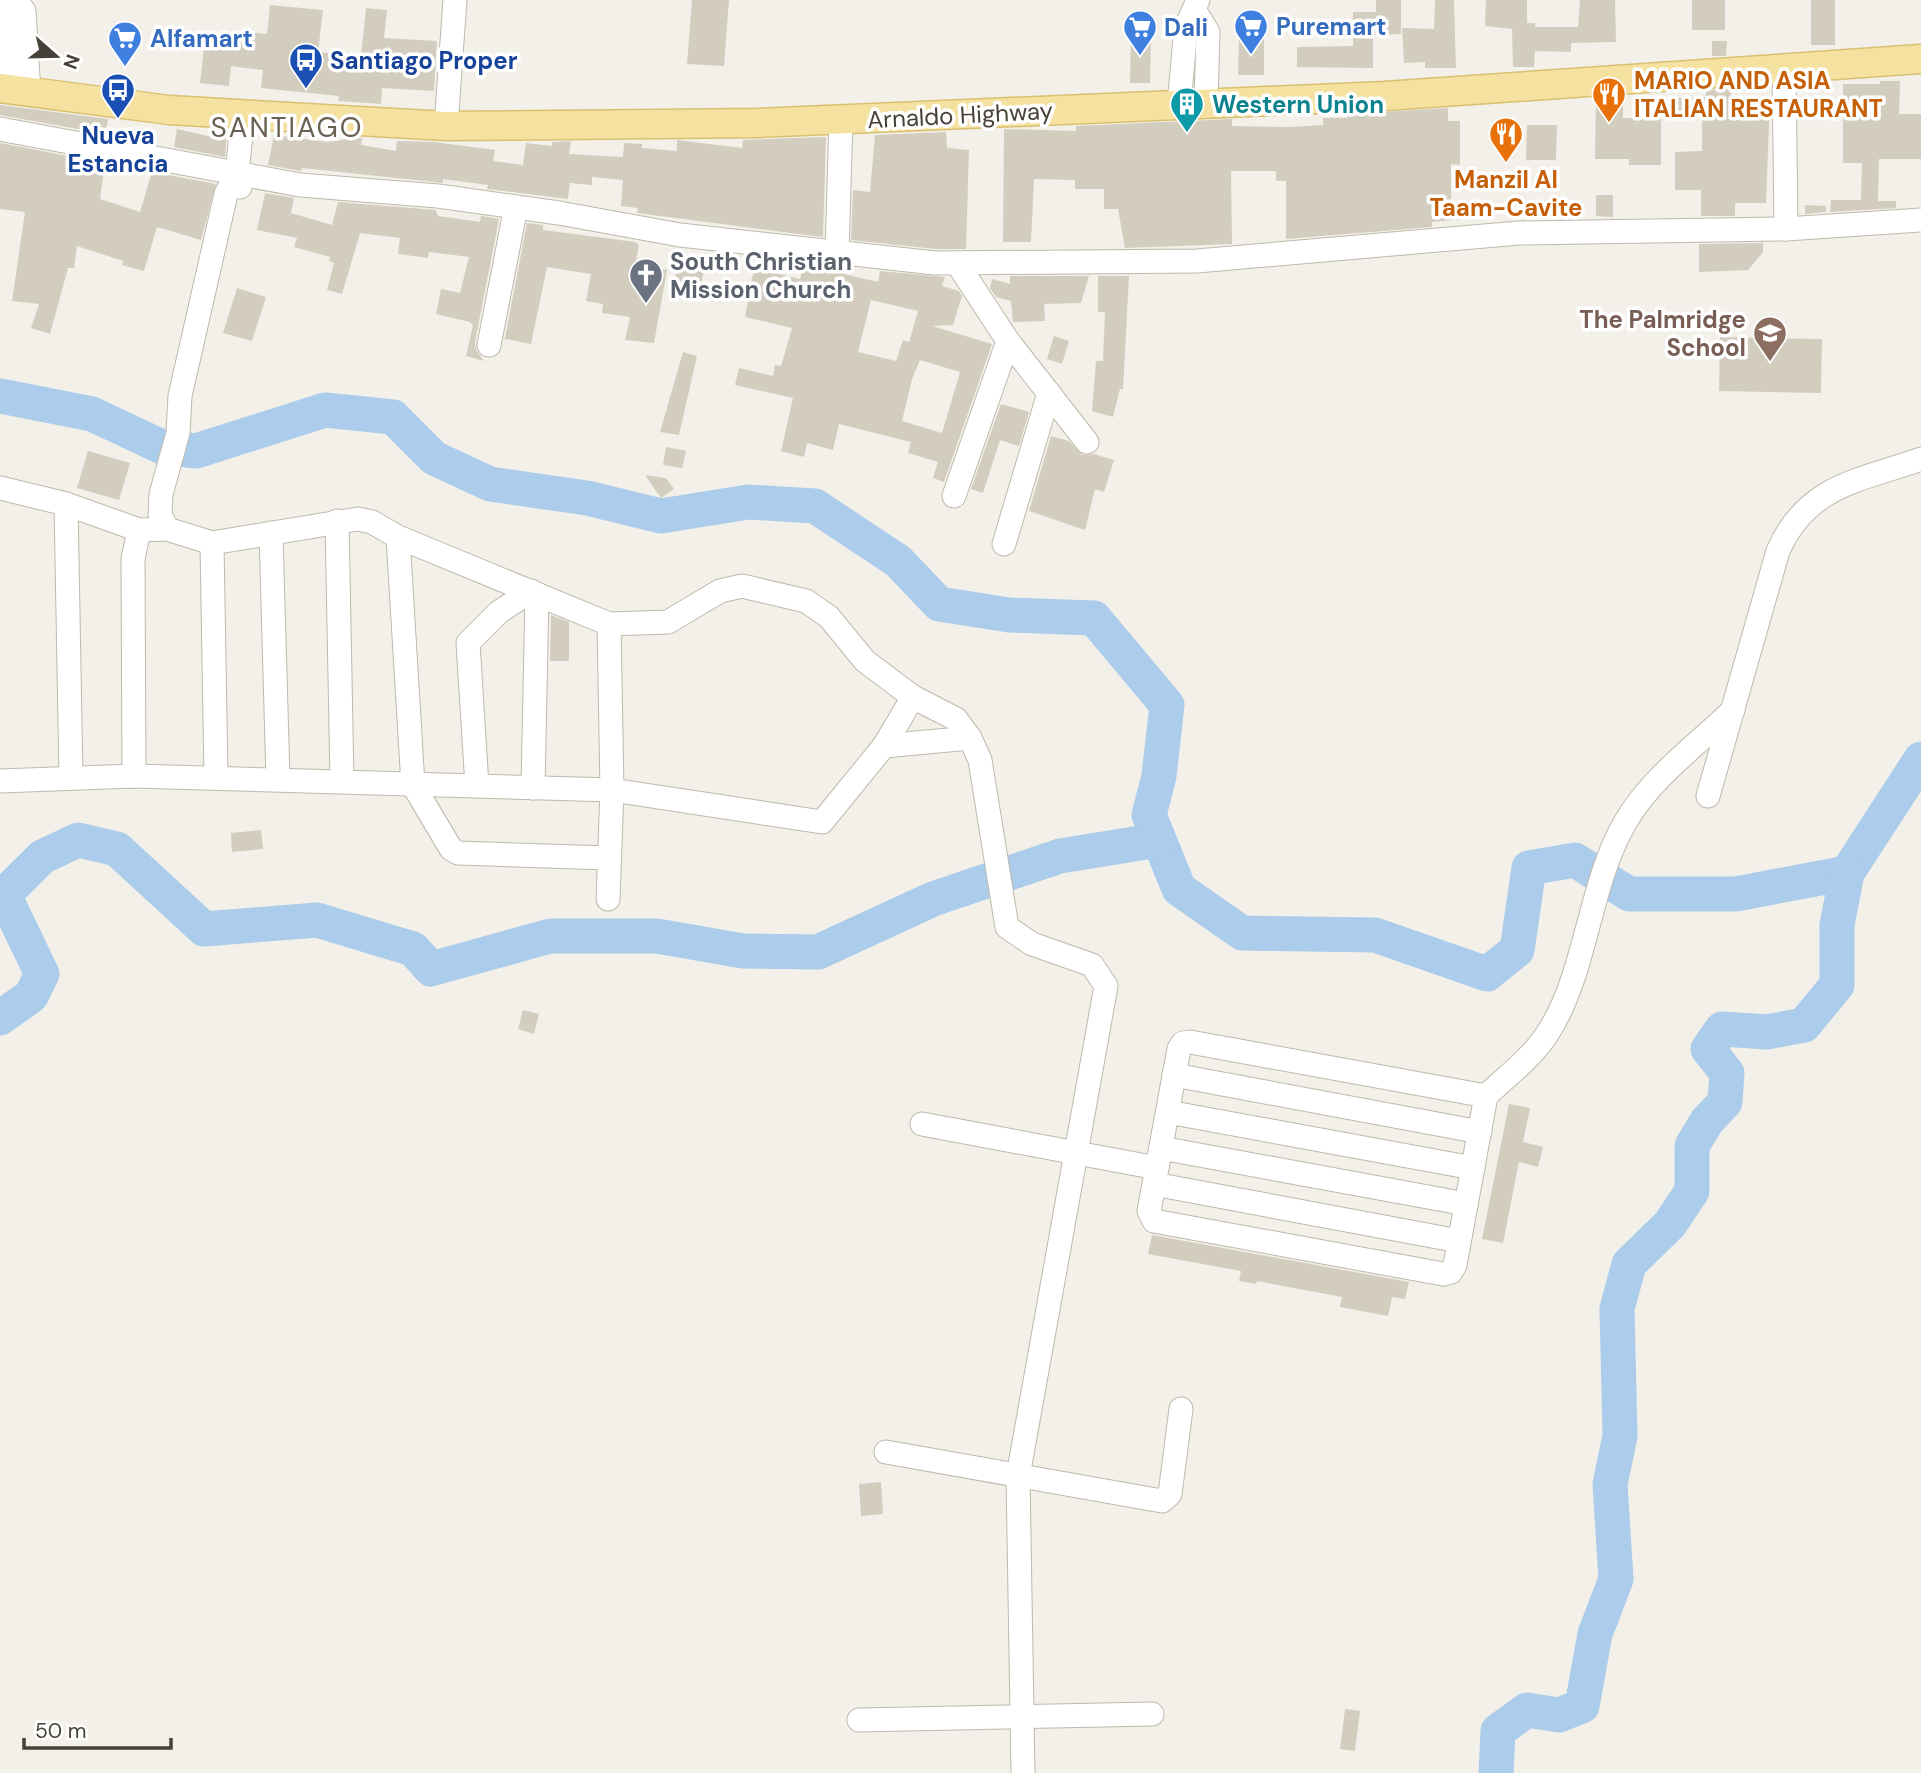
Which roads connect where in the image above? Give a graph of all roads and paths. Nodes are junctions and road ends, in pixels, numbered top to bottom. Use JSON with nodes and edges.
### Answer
{"nodes":[{"id":1,"x":6,"y":0,"type":"edge"},
{"id":2,"x":16,"y":0,"type":"edge"},
{"id":3,"x":455,"y":0,"type":"edge"},
{"id":4,"x":1197,"y":6,"type":"edge"},
{"id":5,"x":1921,"y":59,"type":"edge"},
{"id":6,"x":1784,"y":69,"type":"junction"},
{"id":7,"x":12,"y":90,"type":"edge"},
{"id":8,"x":1192,"y":104,"type":"junction"},
{"id":9,"x":243,"y":116,"type":"junction"},
{"id":10,"x":841,"y":120,"type":"junction"},
{"id":11,"x":446,"y":126,"type":"junction"},
{"id":12,"x":0,"y":129,"type":"edge"},
{"id":13,"x":237,"y":173,"type":"junction"},
{"id":14,"x":516,"y":207,"type":"junction"},
{"id":15,"x":1921,"y":220,"type":"edge"},
{"id":16,"x":1786,"y":229,"type":"junction"},
{"id":17,"x":837,"y":253,"type":"junction"},
{"id":18,"x":957,"y":263,"type":"junction"},
{"id":19,"x":1008,"y":341,"type":"junction"},
{"id":20,"x":489,"y":345,"type":"dead end"},
{"id":21,"x":1049,"y":393,"type":"junction"},
{"id":22,"x":1087,"y":442,"type":"dead end"},
{"id":23,"x":1921,"y":459,"type":"edge"},
{"id":24,"x":0,"y":488,"type":"edge"},
{"id":25,"x":954,"y":496,"type":"dead end"},
{"id":26,"x":66,"y":504,"type":"junction"},
{"id":27,"x":337,"y":521,"type":"junction"},
{"id":28,"x":167,"y":529,"type":"junction"},
{"id":29,"x":139,"y":530,"type":"junction"},
{"id":30,"x":271,"y":533,"type":"junction"},
{"id":31,"x":398,"y":537,"type":"junction"},
{"id":32,"x":212,"y":543,"type":"junction"},
{"id":33,"x":1004,"y":544,"type":"dead end"},
{"id":34,"x":534,"y":592,"type":"junction"},
{"id":35,"x":609,"y":624,"type":"junction"},
{"id":36,"x":913,"y":697,"type":"junction"},
{"id":37,"x":1733,"y":710,"type":"junction"},
{"id":38,"x":970,"y":738,"type":"junction"},
{"id":39,"x":884,"y":746,"type":"junction"},
{"id":40,"x":134,"y":776,"type":"junction"},
{"id":41,"x":216,"y":777,"type":"junction"},
{"id":42,"x":71,"y":778,"type":"junction"},
{"id":43,"x":278,"y":779,"type":"junction"},
{"id":44,"x":0,"y":781,"type":"edge"},
{"id":45,"x":342,"y":781,"type":"junction"},
{"id":46,"x":413,"y":785,"type":"junction"},
{"id":47,"x":477,"y":786,"type":"junction"},
{"id":48,"x":533,"y":788,"type":"junction"},
{"id":49,"x":612,"y":790,"type":"junction"},
{"id":50,"x":1708,"y":796,"type":"dead end"},
{"id":51,"x":609,"y":859,"type":"junction"},
{"id":52,"x":608,"y":899,"type":"dead end"},
{"id":53,"x":1174,"y":1075,"type":"junction"},
{"id":54,"x":1486,"y":1096,"type":"junction"},
{"id":55,"x":1168,"y":1111,"type":"junction"},
{"id":56,"x":922,"y":1124,"type":"dead end"},
{"id":57,"x":1480,"y":1132,"type":"junction"},
{"id":58,"x":1078,"y":1154,"type":"junction"},
{"id":59,"x":1157,"y":1167,"type":"junction"},
{"id":60,"x":1473,"y":1168,"type":"junction"},
{"id":61,"x":1466,"y":1204,"type":"junction"},
{"id":62,"x":1459,"y":1241,"type":"junction"},
{"id":63,"x":1181,"y":1409,"type":"dead end"},
{"id":64,"x":886,"y":1452,"type":"dead end"},
{"id":65,"x":1018,"y":1476,"type":"junction"},
{"id":66,"x":1152,"y":1714,"type":"dead end"},
{"id":67,"x":1024,"y":1716,"type":"junction"},
{"id":68,"x":859,"y":1720,"type":"dead end"},
{"id":69,"x":1023,"y":1773,"type":"edge"}],
"edges":[{"from":1,"to":7,"type":"street"},
{"from":2,"to":7,"type":"street"},
{"from":3,"to":11,"type":"street"},
{"from":4,"to":8,"type":"street"},
{"from":5,"to":6,"type":"main road","name":"Arnaldo Highway"},
{"from":6,"to":8,"type":"main road","name":"Arnaldo Highway"},
{"from":6,"to":16,"type":"street"},
{"from":7,"to":9,"type":"main road","name":"Arnaldo Highway"},
{"from":8,"to":10,"type":"main road","name":"Arnaldo Highway"},
{"from":9,"to":11,"type":"main road","name":"Arnaldo Highway"},
{"from":9,"to":13,"type":"street"},
{"from":10,"to":11,"type":"main road","name":"Arnaldo Highway"},
{"from":10,"to":17,"type":"street"},
{"from":12,"to":13,"type":"street"},
{"from":13,"to":14,"type":"street"},
{"from":13,"to":28,"type":"street"},
{"from":14,"to":17,"type":"street"},
{"from":14,"to":20,"type":"street"},
{"from":15,"to":16,"type":"street"},
{"from":16,"to":18,"type":"street"},
{"from":17,"to":18,"type":"street"},
{"from":18,"to":19,"type":"street"},
{"from":19,"to":21,"type":"street"},
{"from":19,"to":25,"type":"street"},
{"from":21,"to":22,"type":"street"},
{"from":21,"to":33,"type":"street"},
{"from":23,"to":37,"type":"street"},
{"from":24,"to":26,"type":"street"},
{"from":26,"to":29,"type":"street"},
{"from":26,"to":42,"type":"street"},
{"from":27,"to":30,"type":"street"},
{"from":27,"to":31,"type":"street"},
{"from":27,"to":45,"type":"street"},
{"from":28,"to":29,"type":"street"},
{"from":28,"to":32,"type":"street"},
{"from":29,"to":40,"type":"street"},
{"from":30,"to":32,"type":"street"},
{"from":30,"to":43,"type":"street"},
{"from":31,"to":34,"type":"street"},
{"from":31,"to":46,"type":"street"},
{"from":32,"to":41,"type":"street"},
{"from":34,"to":35,"type":"street"},
{"from":34,"to":47,"type":"street"},
{"from":34,"to":48,"type":"street"},
{"from":35,"to":36,"type":"street"},
{"from":35,"to":49,"type":"street"},
{"from":36,"to":38,"type":"street"},
{"from":36,"to":39,"type":"street"},
{"from":37,"to":50,"type":"street"},
{"from":37,"to":54,"type":"street"},
{"from":38,"to":39,"type":"street"},
{"from":38,"to":58,"type":"street"},
{"from":39,"to":49,"type":"street"},
{"from":40,"to":41,"type":"street"},
{"from":40,"to":42,"type":"street"},
{"from":41,"to":43,"type":"street"},
{"from":42,"to":44,"type":"street"},
{"from":43,"to":45,"type":"street"},
{"from":45,"to":46,"type":"street"},
{"from":46,"to":47,"type":"street"},
{"from":46,"to":51,"type":"street"},
{"from":47,"to":48,"type":"street"},
{"from":48,"to":49,"type":"street"},
{"from":49,"to":51,"type":"street"},
{"from":51,"to":52,"type":"street"},
{"from":53,"to":54,"type":"street"},
{"from":53,"to":55,"type":"street"},
{"from":53,"to":57,"type":"street"},
{"from":54,"to":57,"type":"street"},
{"from":55,"to":59,"type":"street"},
{"from":55,"to":60,"type":"street"},
{"from":56,"to":58,"type":"street"},
{"from":57,"to":60,"type":"street"},
{"from":58,"to":59,"type":"street"},
{"from":58,"to":65,"type":"street"},
{"from":59,"to":61,"type":"street"},
{"from":59,"to":62,"type":"street"},
{"from":59,"to":62,"type":"street"},
{"from":60,"to":61,"type":"street"},
{"from":61,"to":62,"type":"street"},
{"from":63,"to":65,"type":"street"},
{"from":64,"to":65,"type":"street"},
{"from":65,"to":67,"type":"street"},
{"from":66,"to":67,"type":"street"},
{"from":67,"to":68,"type":"street"},
{"from":67,"to":69,"type":"street"}]}
